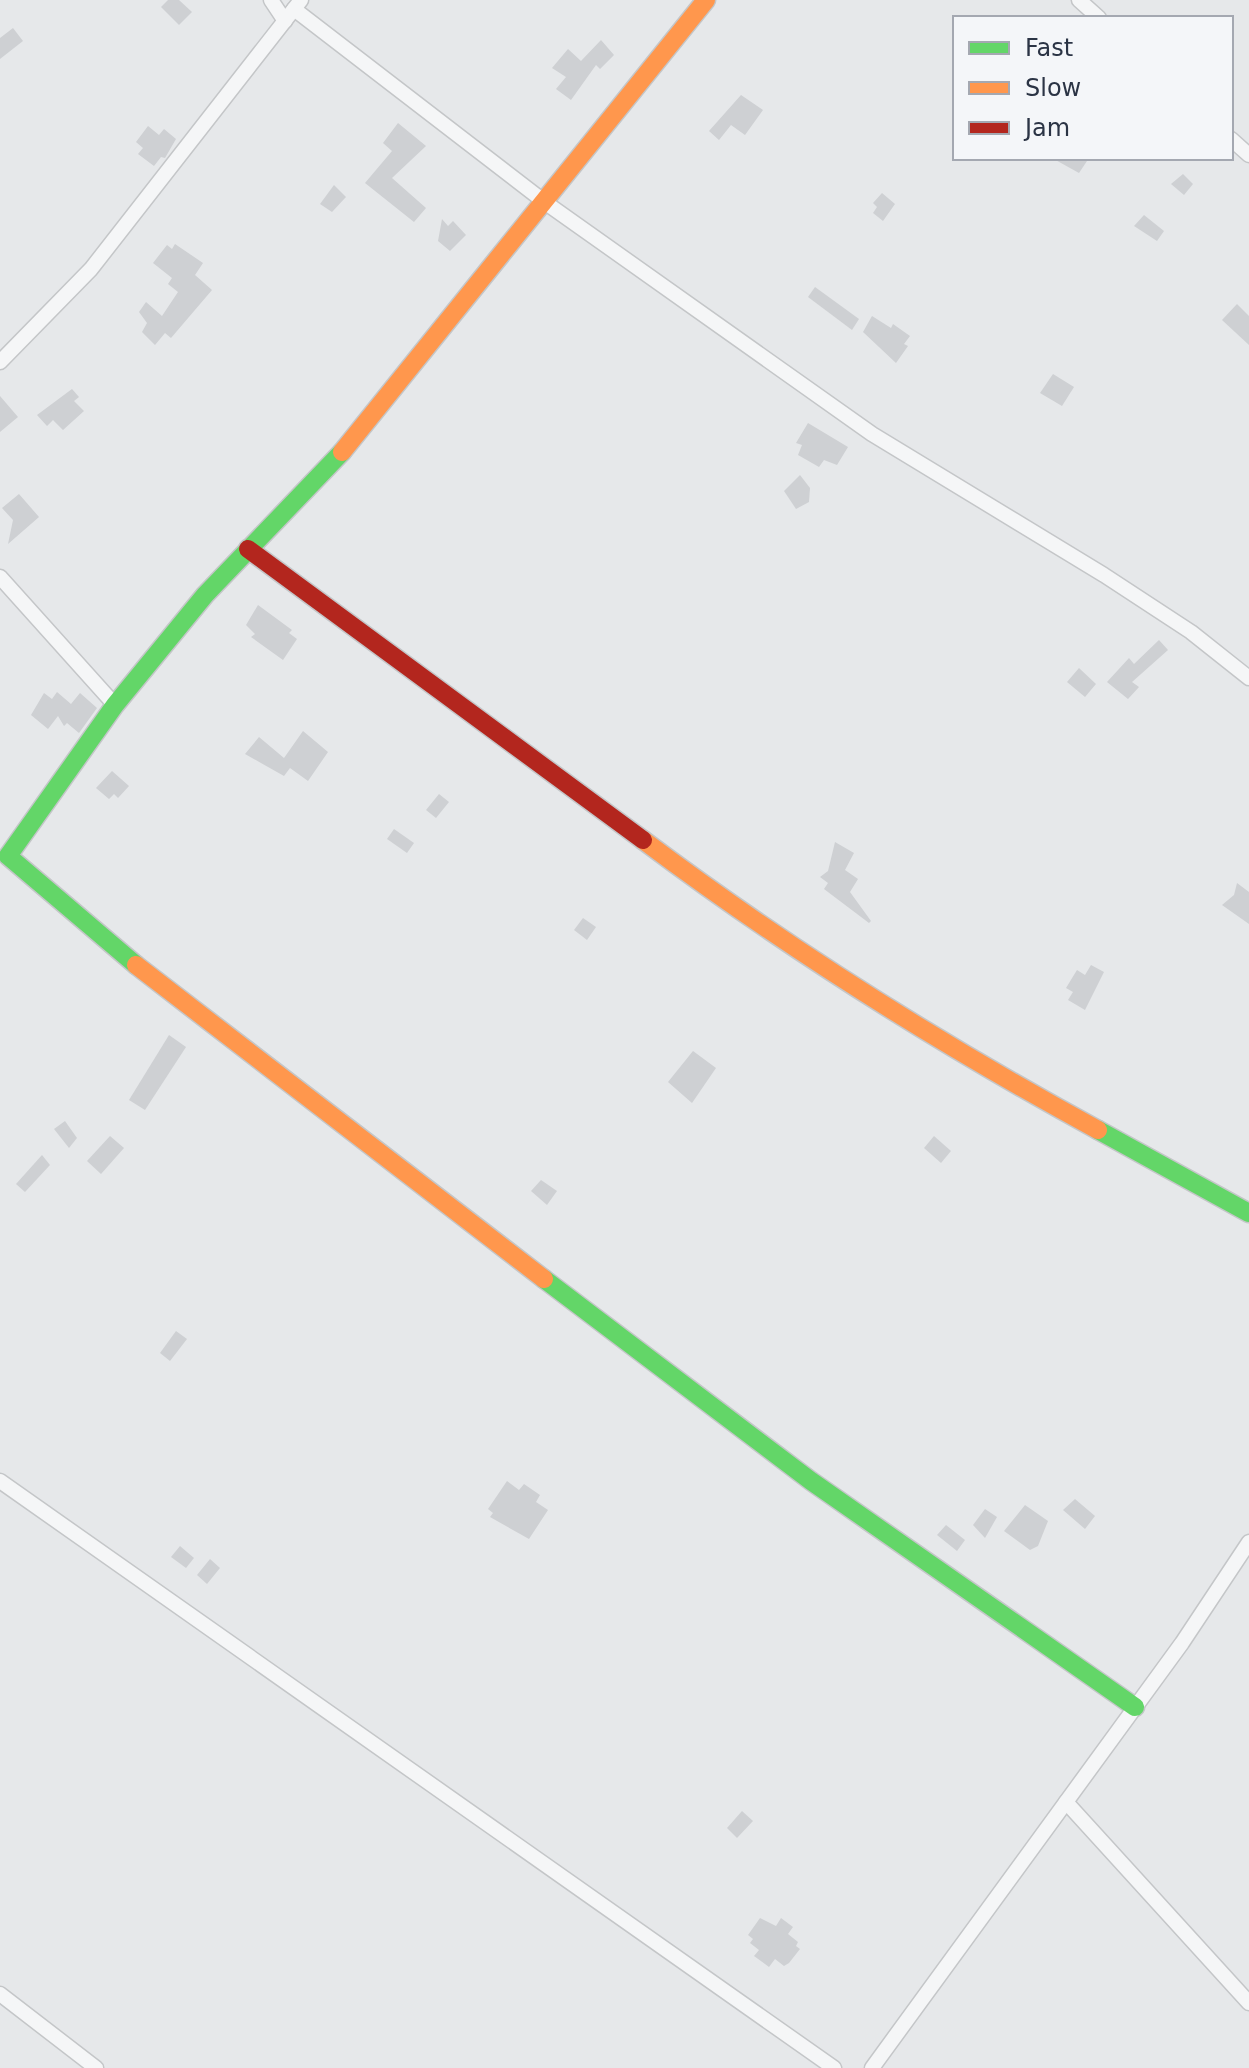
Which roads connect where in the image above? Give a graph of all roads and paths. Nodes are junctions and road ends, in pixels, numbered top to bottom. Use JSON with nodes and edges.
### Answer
{"nodes":[{"id":1,"x":271,"y":0,"type":"edge"},
{"id":2,"x":706,"y":0,"type":"edge"},
{"id":3,"x":1079,"y":0,"type":"edge"},
{"id":4,"x":294,"y":10,"type":"edge"},
{"id":5,"x":1097,"y":16,"type":"edge"},
{"id":6,"x":1233,"y":141,"type":"edge"},
{"id":7,"x":1249,"y":155,"type":"edge"},
{"id":8,"x":546,"y":203,"type":"junction"},
{"id":9,"x":0,"y":362,"type":"edge"},
{"id":10,"x":248,"y":549,"type":"junction"},
{"id":11,"x":0,"y":579,"type":"edge"},
{"id":12,"x":1249,"y":678,"type":"edge"},
{"id":13,"x":115,"y":705,"type":"junction"},
{"id":14,"x":4,"y":862,"type":"edge"},
{"id":15,"x":1249,"y":1213,"type":"edge"},
{"id":16,"x":0,"y":1481,"type":"edge"},
{"id":17,"x":1249,"y":1542,"type":"edge"},
{"id":18,"x":1135,"y":1707,"type":"junction"},
{"id":19,"x":1066,"y":1802,"type":"junction"},
{"id":20,"x":0,"y":1994,"type":"edge"},
{"id":21,"x":1249,"y":2003,"type":"edge"},
{"id":22,"x":96,"y":2068,"type":"edge"},
{"id":23,"x":834,"y":2068,"type":"edge"},
{"id":24,"x":872,"y":2068,"type":"edge"}],
"edges":[{"from":1,"to":4,"type":"street"},
{"from":2,"to":8,"type":"street"},
{"from":3,"to":5,"type":"street"},
{"from":4,"to":8,"type":"street"},
{"from":4,"to":9,"type":"street"},
{"from":6,"to":7,"type":"street"},
{"from":8,"to":10,"type":"street"},
{"from":8,"to":12,"type":"street"},
{"from":10,"to":13,"type":"street"},
{"from":10,"to":15,"type":"street"},
{"from":11,"to":13,"type":"street"},
{"from":13,"to":14,"type":"street"},
{"from":14,"to":18,"type":"street"},
{"from":16,"to":23,"type":"street"},
{"from":17,"to":18,"type":"street"},
{"from":18,"to":19,"type":"street"},
{"from":19,"to":21,"type":"street"},
{"from":19,"to":24,"type":"street"},
{"from":20,"to":22,"type":"street"}]}
